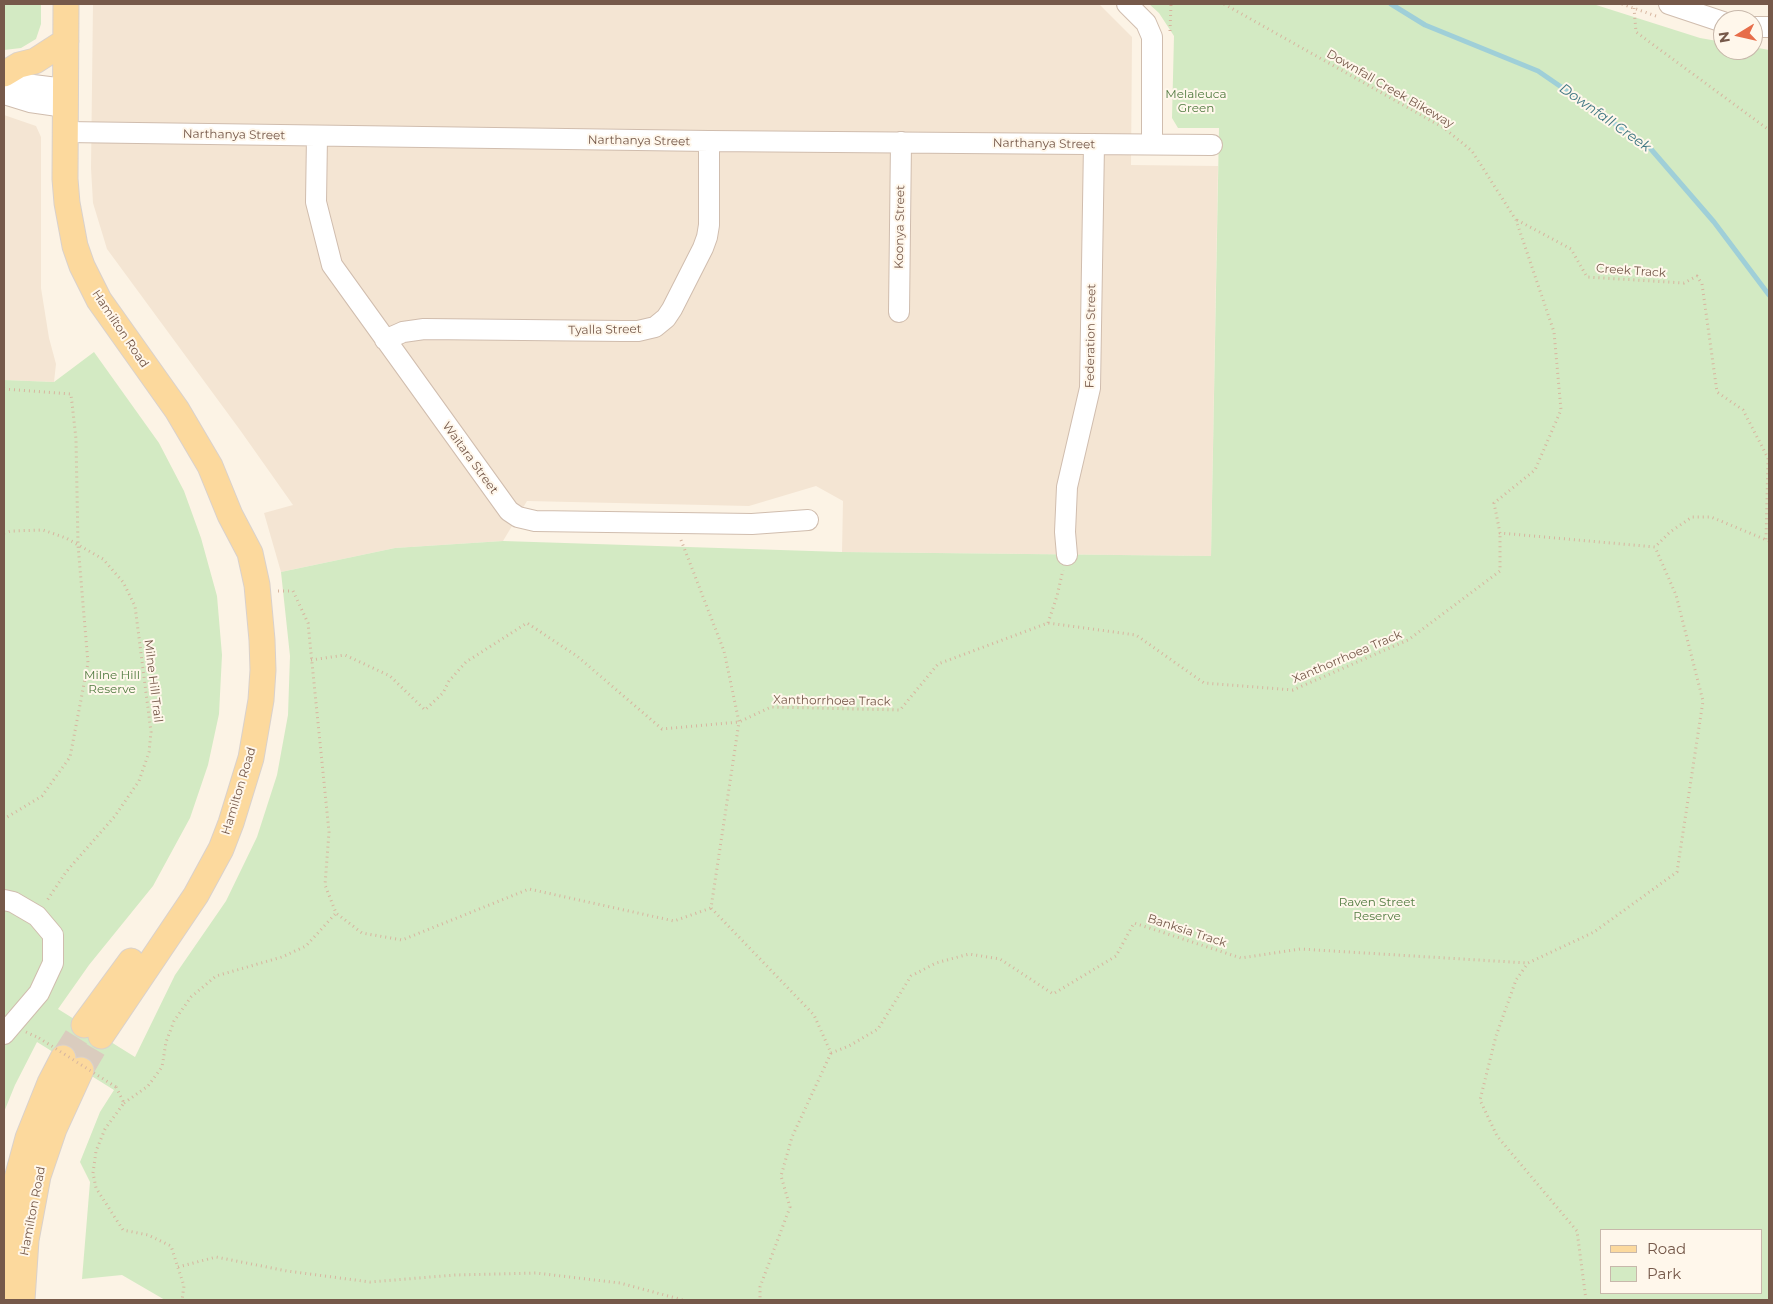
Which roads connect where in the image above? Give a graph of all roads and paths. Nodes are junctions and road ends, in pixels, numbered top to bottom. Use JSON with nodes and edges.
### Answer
{"nodes":[{"id":1,"x":66,"y":4,"type":"edge"},
{"id":2,"x":1127,"y":4,"type":"edge"},
{"id":3,"x":1224,"y":4,"type":"edge"},
{"id":4,"x":1669,"y":4,"type":"edge"},
{"id":5,"x":1635,"y":10,"type":"dead end"},
{"id":6,"x":1713,"y":19,"type":"edge"},
{"id":7,"x":66,"y":42,"type":"junction"},
{"id":8,"x":4,"y":74,"type":"edge"},
{"id":9,"x":4,"y":78,"type":"edge"},
{"id":10,"x":4,"y":94,"type":"edge"},
{"id":11,"x":65,"y":98,"type":"junction"},
{"id":12,"x":1769,"y":130,"type":"edge"},
{"id":13,"x":66,"y":132,"type":"junction"},
{"id":14,"x":317,"y":136,"type":"junction"},
{"id":15,"x":709,"y":141,"type":"junction"},
{"id":16,"x":901,"y":142,"type":"junction"},
{"id":17,"x":1094,"y":144,"type":"junction"},
{"id":18,"x":1152,"y":144,"type":"junction"},
{"id":19,"x":1212,"y":145,"type":"dead end"},
{"id":20,"x":1516,"y":220,"type":"junction"},
{"id":21,"x":899,"y":312,"type":"dead end"},
{"id":22,"x":385,"y":340,"type":"junction"},
{"id":23,"x":4,"y":389,"type":"edge"},
{"id":24,"x":808,"y":520,"type":"dead end"},
{"id":25,"x":674,"y":522,"type":"junction"},
{"id":26,"x":4,"y":533,"type":"edge"},
{"id":27,"x":1500,"y":533,"type":"junction"},
{"id":28,"x":1768,"y":541,"type":"edge"},
{"id":29,"x":78,"y":545,"type":"junction"},
{"id":30,"x":1654,"y":547,"type":"junction"},
{"id":31,"x":1067,"y":555,"type":"joint"},
{"id":32,"x":277,"y":591,"type":"dead end"},
{"id":33,"x":1048,"y":622,"type":"junction"},
{"id":34,"x":311,"y":660,"type":"junction"},
{"id":35,"x":739,"y":722,"type":"junction"},
{"id":36,"x":4,"y":819,"type":"edge"},
{"id":37,"x":4,"y":900,"type":"edge"},
{"id":38,"x":710,"y":908,"type":"junction"},
{"id":39,"x":336,"y":913,"type":"junction"},
{"id":40,"x":37,"y":916,"type":"junction"},
{"id":41,"x":1528,"y":963,"type":"junction"},
{"id":42,"x":92,"y":1031,"type":"tunnel mouth"},
{"id":43,"x":4,"y":1034,"type":"edge"},
{"id":44,"x":39,"y":1038,"type":"dead end"},
{"id":45,"x":830,"y":1053,"type":"junction"},
{"id":46,"x":72,"y":1064,"type":"tunnel mouth"},
{"id":47,"x":124,"y":1103,"type":"junction"},
{"id":48,"x":16,"y":1198,"type":"edge"},
{"id":49,"x":178,"y":1267,"type":"junction"},
{"id":50,"x":6,"y":1300,"type":"edge"},
{"id":51,"x":22,"y":1300,"type":"edge"},
{"id":52,"x":182,"y":1300,"type":"edge"},
{"id":53,"x":683,"y":1300,"type":"edge"},
{"id":54,"x":760,"y":1300,"type":"edge"},
{"id":55,"x":1586,"y":1300,"type":"edge"}],
"edges":[{"from":1,"to":7,"type":"main road","name":"Hamilton Road"},
{"from":2,"to":18,"type":"street"},
{"from":3,"to":20,"type":"path","name":"Downfall Creek Bikeway"},
{"from":4,"to":6,"type":"street"},
{"from":5,"to":12,"type":"path"},
{"from":7,"to":8,"type":"main road"},
{"from":7,"to":11,"type":"main road","name":"Hamilton Road"},
{"from":9,"to":11,"type":"street"},
{"from":10,"to":11,"type":"street"},
{"from":11,"to":13,"type":"main road","name":"Hamilton Road"},
{"from":13,"to":14,"type":"street","name":"Narthanya Street"},
{"from":13,"to":42,"type":"main road","name":"Hamilton Road"},
{"from":14,"to":15,"type":"street","name":"Narthanya Street"},
{"from":14,"to":22,"type":"street","name":"Waitara Street"},
{"from":15,"to":16,"type":"street","name":"Narthanya Street"},
{"from":15,"to":22,"type":"street","name":"Tyalla Street"},
{"from":16,"to":17,"type":"street","name":"Narthanya Street"},
{"from":16,"to":21,"type":"street","name":"Koonya Street"},
{"from":17,"to":18,"type":"street","name":"Narthanya Street"},
{"from":17,"to":31,"type":"street","name":"Federation Street"},
{"from":18,"to":19,"type":"street","name":"Narthanya Street"},
{"from":20,"to":27,"type":"path","name":"Downfall Creek Bikeway"},
{"from":20,"to":28,"type":"path","name":"Creek Track"},
{"from":22,"to":25,"type":"street","name":"Waitara Street"},
{"from":23,"to":29,"type":"path"},
{"from":24,"to":25,"type":"street","name":"Waitara Street"},
{"from":25,"to":35,"type":"path"},
{"from":26,"to":29,"type":"path","name":"Milne Hill Trail"},
{"from":27,"to":30,"type":"path"},
{"from":27,"to":33,"type":"path","name":"Xanthorrhoea Track"},
{"from":28,"to":30,"type":"path"},
{"from":29,"to":36,"type":"path"},
{"from":29,"to":40,"type":"path","name":"Milne Hill Trail"},
{"from":30,"to":41,"type":"path"},
{"from":31,"to":33,"type":"path"},
{"from":32,"to":34,"type":"path"},
{"from":33,"to":35,"type":"path","name":"Xanthorrhoea Track"},
{"from":34,"to":35,"type":"path"},
{"from":34,"to":39,"type":"path"},
{"from":35,"to":38,"type":"path"},
{"from":37,"to":40,"type":"street"},
{"from":38,"to":39,"type":"path"},
{"from":38,"to":45,"type":"path"},
{"from":39,"to":47,"type":"path"},
{"from":40,"to":43,"type":"street"},
{"from":41,"to":45,"type":"path","name":"Banksia Track"},
{"from":41,"to":55,"type":"path"},
{"from":44,"to":47,"type":"path","bridge":true},
{"from":45,"to":54,"type":"path"},
{"from":46,"to":48,"type":"main road","name":"Hamilton Road"},
{"from":47,"to":49,"type":"path"},
{"from":48,"to":50,"type":"main road","name":"Hamilton Road"},
{"from":48,"to":51,"type":"main road","name":"Hamilton Road"},
{"from":49,"to":52,"type":"path"},
{"from":49,"to":53,"type":"path"}]}
